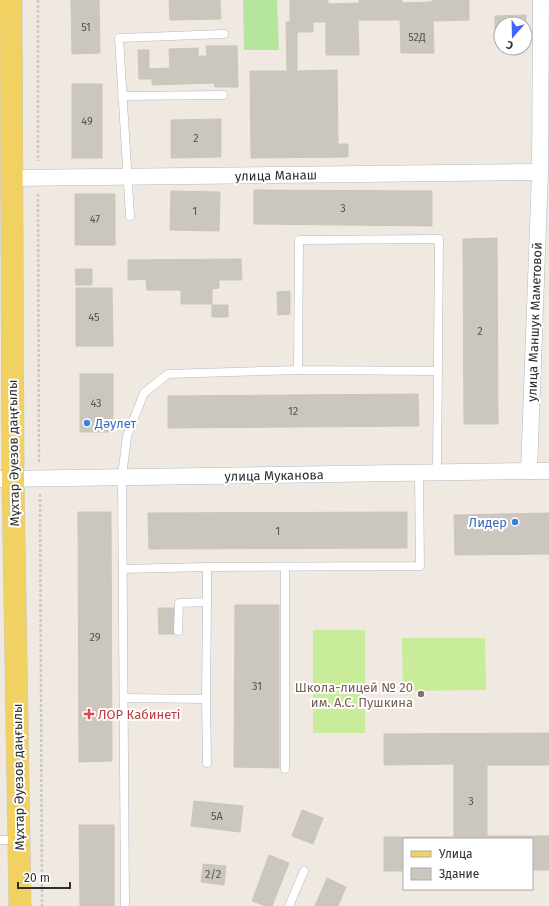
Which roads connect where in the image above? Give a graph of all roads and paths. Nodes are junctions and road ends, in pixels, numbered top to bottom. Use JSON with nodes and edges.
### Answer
{"nodes":[{"id":1,"x":11,"y":0,"type":"edge"},
{"id":2,"x":38,"y":0,"type":"edge"},
{"id":3,"x":541,"y":0,"type":"edge"},
{"id":4,"x":224,"y":34,"type":"dead end"},
{"id":5,"x":545,"y":53,"type":"edge"},
{"id":6,"x":223,"y":95,"type":"dead end"},
{"id":7,"x":122,"y":96,"type":"junction"},
{"id":8,"x":540,"y":172,"type":"junction"},
{"id":9,"x":127,"y":177,"type":"junction"},
{"id":10,"x":11,"y":178,"type":"junction"},
{"id":11,"x":38,"y":178,"type":"junction"},
{"id":12,"x":130,"y":216,"type":"dead end"},
{"id":13,"x":544,"y":218,"type":"edge"},
{"id":14,"x":298,"y":370,"type":"junction"},
{"id":15,"x":438,"y":371,"type":"junction"},
{"id":16,"x":529,"y":471,"type":"junction"},
{"id":17,"x":549,"y":471,"type":"edge"},
{"id":18,"x":437,"y":472,"type":"junction"},
{"id":19,"x":419,"y":473,"type":"junction"},
{"id":20,"x":122,"y":476,"type":"junction"},
{"id":21,"x":39,"y":478,"type":"junction"},
{"id":22,"x":7,"y":479,"type":"edge"},
{"id":23,"x":207,"y":567,"type":"junction"},
{"id":24,"x":285,"y":567,"type":"junction"},
{"id":25,"x":123,"y":569,"type":"junction"},
{"id":26,"x":207,"y":602,"type":"junction"},
{"id":27,"x":178,"y":631,"type":"dead end"},
{"id":28,"x":124,"y":698,"type":"junction"},
{"id":29,"x":206,"y":699,"type":"junction"},
{"id":30,"x":207,"y":763,"type":"dead end"},
{"id":31,"x":285,"y":769,"type":"dead end"},
{"id":32,"x":9,"y":840,"type":"edge"},
{"id":33,"x":304,"y":871,"type":"dead end"},
{"id":34,"x":20,"y":906,"type":"edge"},
{"id":35,"x":42,"y":906,"type":"edge"},
{"id":36,"x":125,"y":906,"type":"edge"},
{"id":37,"x":289,"y":906,"type":"edge"}],
"edges":[{"from":1,"to":10,"type":"main road","name":"Мұхтар Әуезов даңғылы"},
{"from":2,"to":11,"type":"path"},
{"from":3,"to":5,"type":"street","name":"улица Маншук Маметовой"},
{"from":4,"to":7,"type":"lane"},
{"from":5,"to":8,"type":"street","name":"улица Маншук Маметовой"},
{"from":6,"to":7,"type":"lane"},
{"from":7,"to":9,"type":"lane"},
{"from":8,"to":9,"type":"street","name":"улица Манаш"},
{"from":8,"to":13,"type":"street","name":"улица Маншук Маметовой"},
{"from":9,"to":11,"type":"street","name":"улица Манаш"},
{"from":9,"to":12,"type":"lane"},
{"from":10,"to":11,"type":"street","name":"улица Манаш"},
{"from":10,"to":22,"type":"main road","name":"Мұхтар Әуезов даңғылы"},
{"from":11,"to":21,"type":"path"},
{"from":13,"to":16,"type":"street","name":"улица Маншук Маметовой"},
{"from":14,"to":15,"type":"lane"},
{"from":14,"to":15,"type":"lane"},
{"from":14,"to":20,"type":"lane"},
{"from":15,"to":18,"type":"lane"},
{"from":16,"to":17,"type":"street","name":"улица Муканова"},
{"from":16,"to":18,"type":"street","name":"улица Муканова"},
{"from":18,"to":19,"type":"street","name":"улица Муканова"},
{"from":19,"to":20,"type":"street","name":"улица Муканова"},
{"from":19,"to":24,"type":"lane"},
{"from":20,"to":21,"type":"street","name":"улица Муканова"},
{"from":20,"to":25,"type":"lane"},
{"from":21,"to":22,"type":"street","name":"улица Муканова"},
{"from":21,"to":35,"type":"path"},
{"from":22,"to":32,"type":"main road","name":"Мұхтар Әуезов даңғылы"},
{"from":23,"to":24,"type":"lane"},
{"from":23,"to":25,"type":"lane"},
{"from":23,"to":26,"type":"lane"},
{"from":24,"to":31,"type":"lane"},
{"from":25,"to":28,"type":"lane"},
{"from":26,"to":27,"type":"lane"},
{"from":26,"to":29,"type":"lane"},
{"from":28,"to":29,"type":"lane"},
{"from":28,"to":36,"type":"lane"},
{"from":29,"to":30,"type":"lane"},
{"from":32,"to":34,"type":"main road","name":"Мұхтар Әуезов даңғылы"},
{"from":33,"to":37,"type":"lane"}]}
